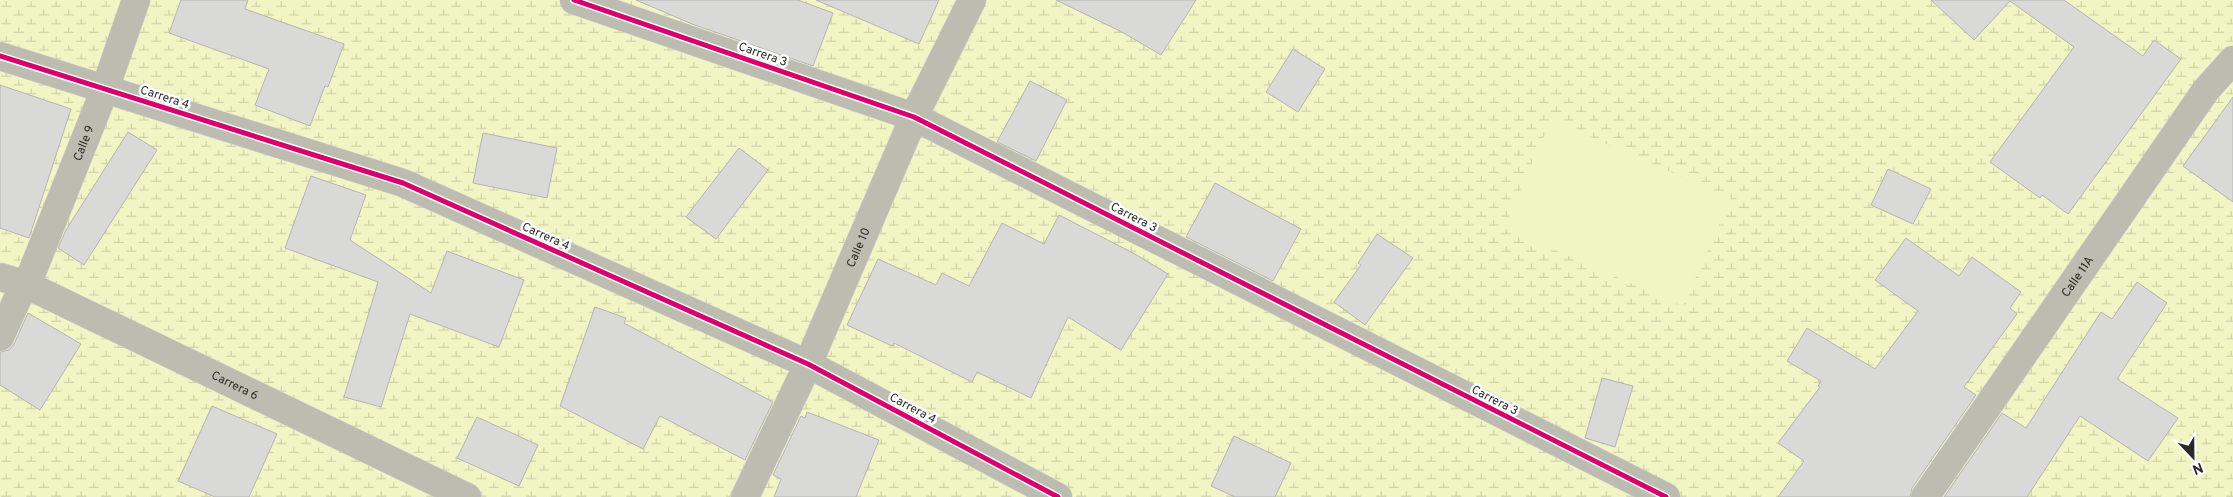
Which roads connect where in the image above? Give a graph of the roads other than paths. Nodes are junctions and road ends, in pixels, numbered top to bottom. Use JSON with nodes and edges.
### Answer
{"nodes":[{"id":1,"x":136,"y":0,"type":"edge"},
{"id":2,"x":574,"y":0,"type":"edge"},
{"id":3,"x":972,"y":0,"type":"edge"},
{"id":4,"x":0,"y":56,"type":"edge"},
{"id":5,"x":2233,"y":60,"type":"edge"},
{"id":6,"x":105,"y":89,"type":"junction"},
{"id":7,"x":914,"y":117,"type":"junction"},
{"id":8,"x":0,"y":277,"type":"edge"},
{"id":9,"x":27,"y":285,"type":"junction"},
{"id":10,"x":0,"y":337,"type":"edge"},
{"id":11,"x":808,"y":364,"type":"junction"},
{"id":12,"x":468,"y":497,"type":"edge"},
{"id":13,"x":745,"y":497,"type":"edge"},
{"id":14,"x":1058,"y":497,"type":"edge"},
{"id":15,"x":1666,"y":497,"type":"edge"},
{"id":16,"x":1925,"y":497,"type":"edge"}],
"edges":[{"from":1,"to":6,"type":"street","name":"Calle 9"},
{"from":2,"to":7,"type":"street","name":"Carrera 3"},
{"from":3,"to":7,"type":"street","name":"Calle 10"},
{"from":4,"to":6,"type":"street","name":"Carrera 4"},
{"from":5,"to":16,"type":"street","name":"Calle 11A"},
{"from":6,"to":9,"type":"street","name":"Calle 9"},
{"from":6,"to":11,"type":"street","name":"Carrera 4"},
{"from":7,"to":11,"type":"street","name":"Calle 10"},
{"from":7,"to":15,"type":"street","name":"Carrera 3"},
{"from":8,"to":9,"type":"street","name":"Carrera 6"},
{"from":9,"to":10,"type":"street","name":"Calle 9"},
{"from":9,"to":12,"type":"street","name":"Carrera 6"},
{"from":11,"to":13,"type":"street","name":"Calle 10"},
{"from":11,"to":14,"type":"street","name":"Carrera 4"}]}
